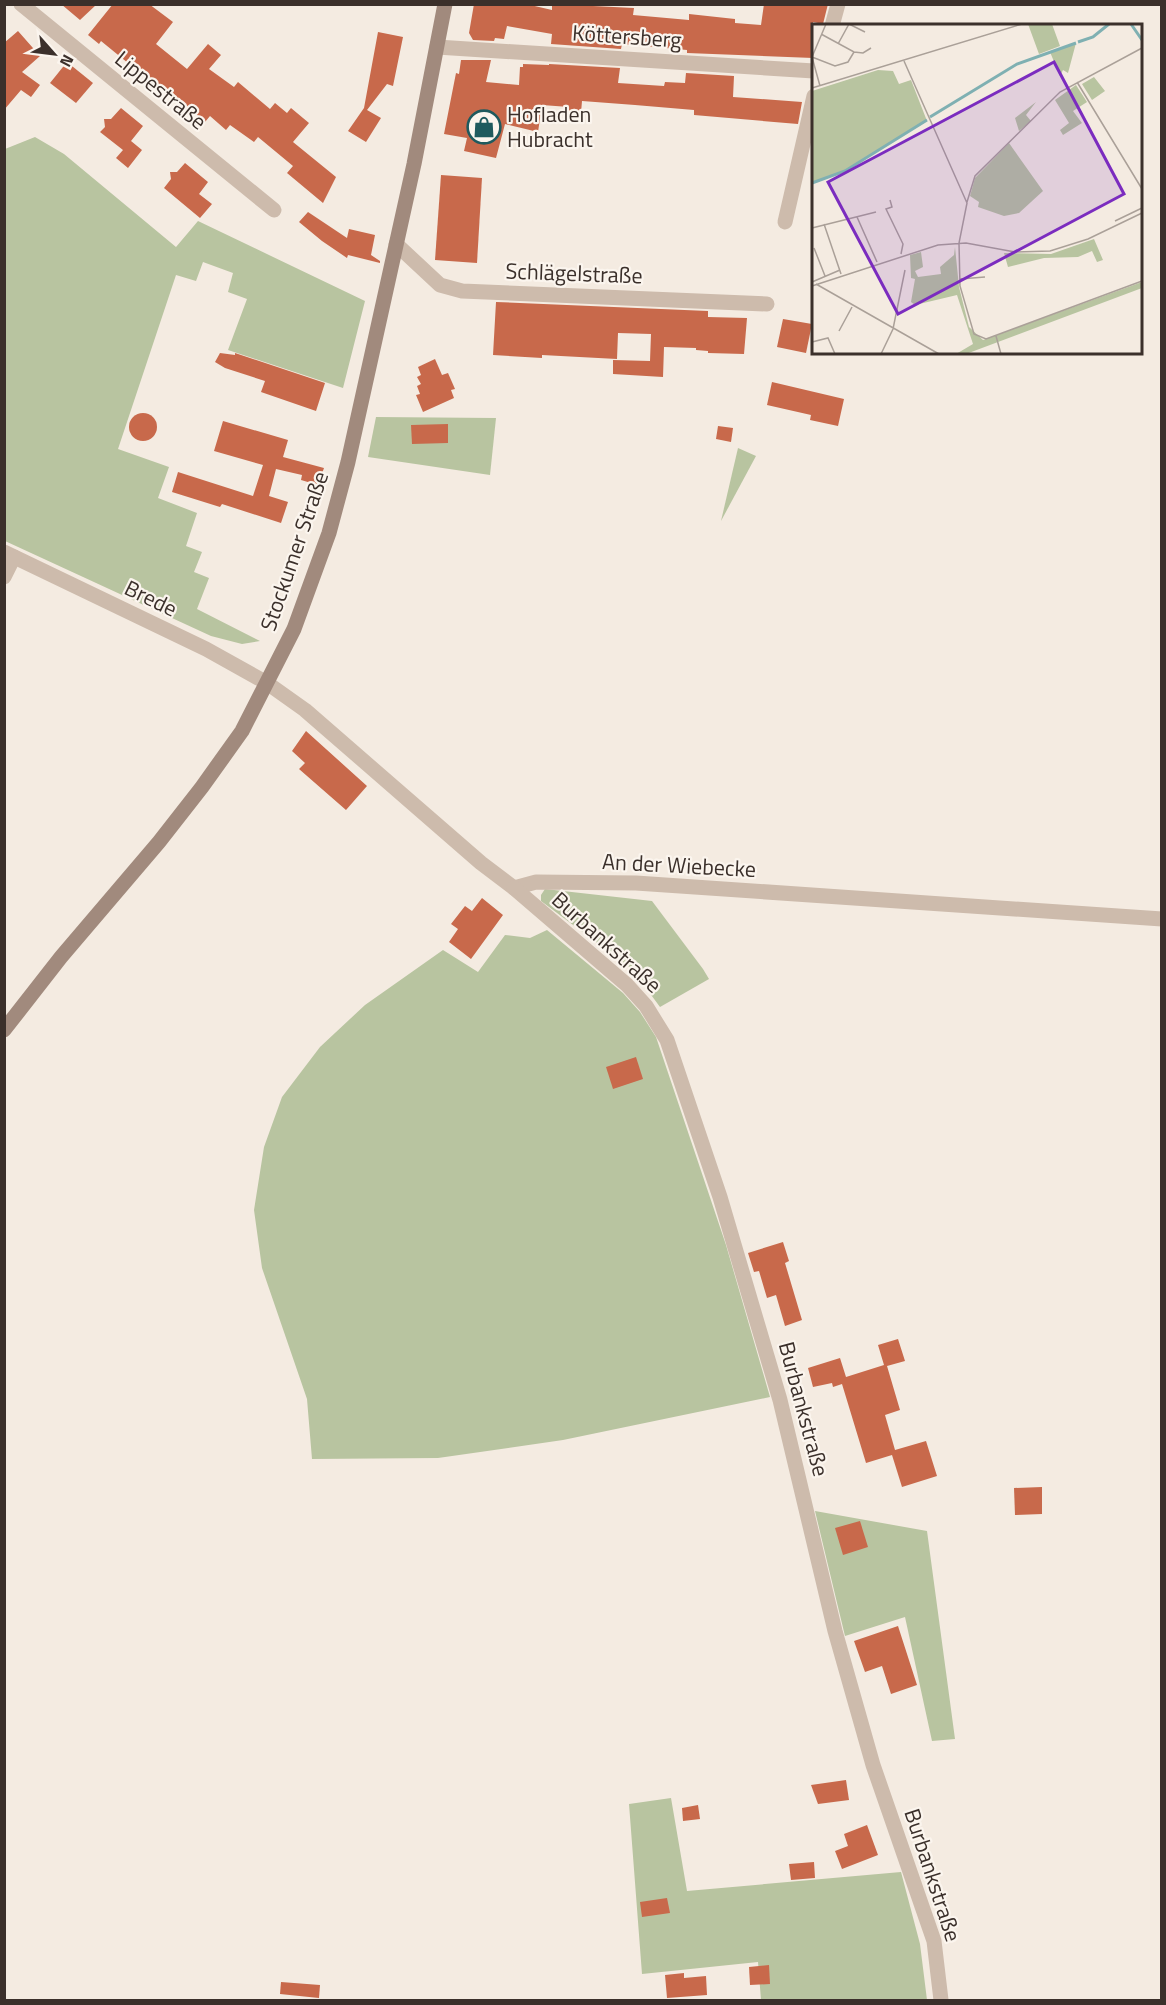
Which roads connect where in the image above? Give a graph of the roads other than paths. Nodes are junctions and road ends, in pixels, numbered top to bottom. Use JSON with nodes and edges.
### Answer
{"nodes":[{"id":1,"x":21,"y":4,"type":"edge"},
{"id":2,"x":445,"y":4,"type":"edge"},
{"id":3,"x":838,"y":4,"type":"edge"},
{"id":4,"x":833,"y":24,"type":"edge"},
{"id":5,"x":437,"y":46,"type":"junction"},
{"id":6,"x":812,"y":71,"type":"edge"},
{"id":7,"x":812,"y":100,"type":"edge"},
{"id":8,"x":274,"y":210,"type":"dead end"},
{"id":9,"x":785,"y":222,"type":"dead end"},
{"id":10,"x":396,"y":244,"type":"junction"},
{"id":11,"x":767,"y":304,"type":"dead end"},
{"id":12,"x":9,"y":555,"type":"edge"},
{"id":13,"x":4,"y":577,"type":"edge"},
{"id":14,"x":267,"y":683,"type":"junction"},
{"id":15,"x":514,"y":888,"type":"junction"},
{"id":16,"x":1161,"y":919,"type":"edge"},
{"id":17,"x":4,"y":1030,"type":"edge"},
{"id":18,"x":941,"y":2001,"type":"edge"}],
"edges":[{"from":1,"to":8,"type":"street","name":"Lippestraße"},
{"from":2,"to":5,"type":"main road","name":"Stockumer Straße"},
{"from":3,"to":4,"type":"street"},
{"from":5,"to":6,"type":"street","name":"Köttersberg"},
{"from":5,"to":10,"type":"main road","name":"Stockumer Straße"},
{"from":7,"to":9,"type":"street"},
{"from":10,"to":11,"type":"street","name":"Schlägelstraße"},
{"from":10,"to":14,"type":"main road","name":"Stockumer Straße"},
{"from":12,"to":13,"type":"street","name":"Brede"},
{"from":12,"to":14,"type":"street","name":"Brede"},
{"from":14,"to":15,"type":"street"},
{"from":14,"to":17,"type":"main road","name":"Stockumer Straße"},
{"from":15,"to":16,"type":"street","name":"An der Wiebecke"},
{"from":15,"to":18,"type":"street","name":"Burbankstraße"}]}
